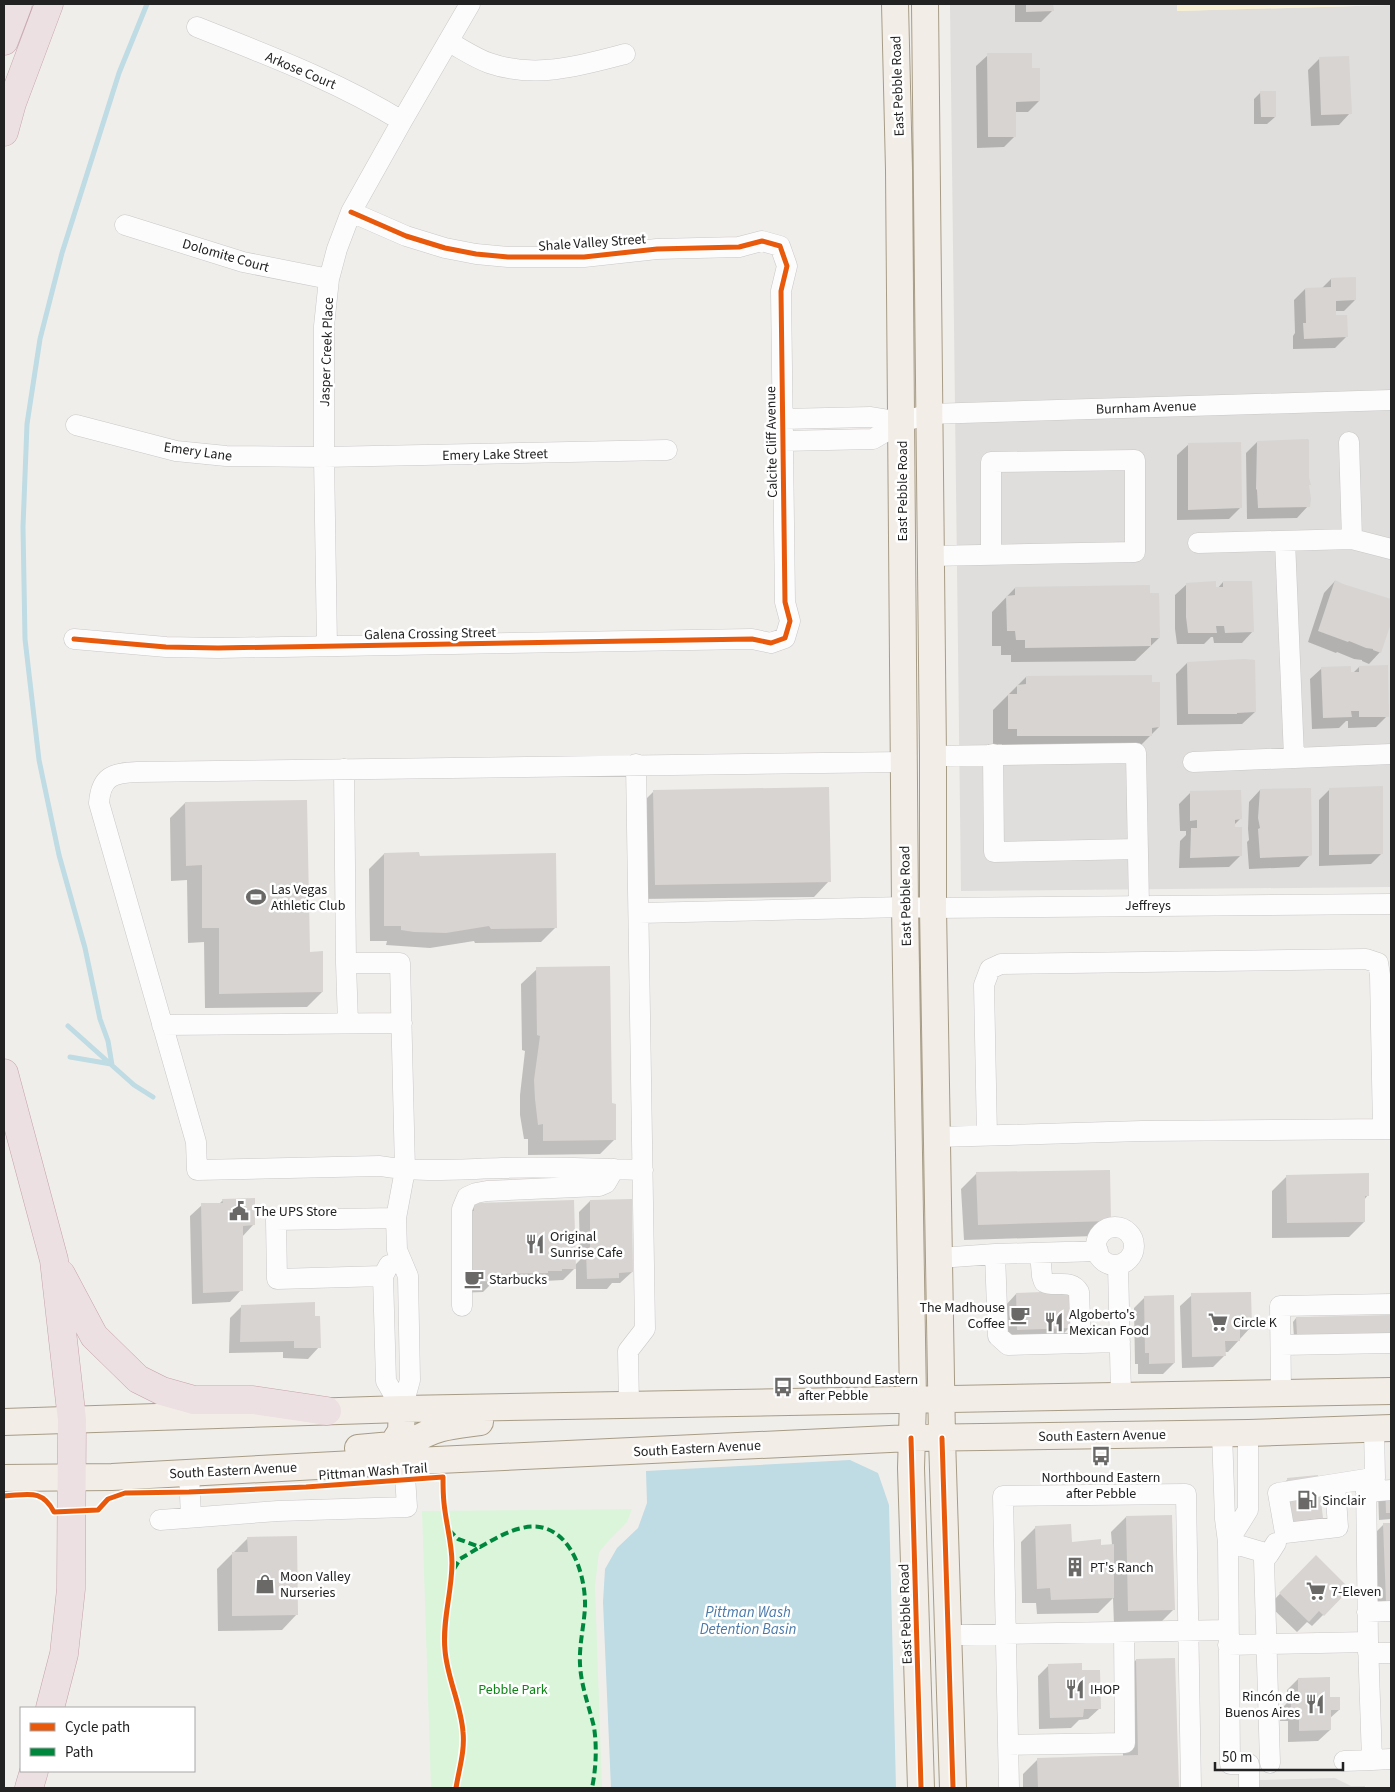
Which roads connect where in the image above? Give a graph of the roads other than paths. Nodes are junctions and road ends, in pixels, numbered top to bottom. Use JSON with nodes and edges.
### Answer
{"nodes":[{"id":1,"x":18,"y":4,"type":"edge"},
{"id":2,"x":49,"y":4,"type":"edge"},
{"id":3,"x":470,"y":4,"type":"edge"},
{"id":4,"x":895,"y":4,"type":"edge"},
{"id":5,"x":925,"y":4,"type":"edge"},
{"id":6,"x":197,"y":27,"type":"dead end"},
{"id":7,"x":4,"y":41,"type":"edge"},
{"id":8,"x":449,"y":42,"type":"junction"},
{"id":9,"x":625,"y":54,"type":"dead end"},
{"id":10,"x":402,"y":121,"type":"junction"},
{"id":11,"x":4,"y":132,"type":"edge"},
{"id":12,"x":351,"y":212,"type":"junction"},
{"id":13,"x":125,"y":225,"type":"dead end"},
{"id":14,"x":780,"y":246,"type":"joint"},
{"id":15,"x":329,"y":279,"type":"junction"},
{"id":16,"x":1391,"y":400,"type":"edge"},
{"id":17,"x":929,"y":414,"type":"junction"},
{"id":18,"x":782,"y":419,"type":"junction"},
{"id":19,"x":902,"y":422,"type":"junction"},
{"id":20,"x":76,"y":425,"type":"dead end"},
{"id":21,"x":782,"y":441,"type":"junction"},
{"id":22,"x":1349,"y":442,"type":"dead end"},
{"id":23,"x":667,"y":450,"type":"dead end"},
{"id":24,"x":324,"y":457,"type":"junction"},
{"id":25,"x":1352,"y":538,"type":"junction"},
{"id":26,"x":1286,"y":541,"type":"junction"},
{"id":27,"x":1198,"y":544,"type":"dead end"},
{"id":28,"x":1391,"y":549,"type":"edge"},
{"id":29,"x":991,"y":555,"type":"junction"},
{"id":30,"x":930,"y":556,"type":"junction"},
{"id":31,"x":786,"y":638,"type":"joint"},
{"id":32,"x":74,"y":639,"type":"dead end"},
{"id":33,"x":327,"y":646,"type":"junction"},
{"id":34,"x":993,"y":754,"type":"junction"},
{"id":35,"x":1391,"y":754,"type":"edge"},
{"id":36,"x":933,"y":756,"type":"junction"},
{"id":37,"x":1294,"y":757,"type":"junction"},
{"id":38,"x":904,"y":762,"type":"junction"},
{"id":39,"x":1193,"y":762,"type":"dead end"},
{"id":40,"x":636,"y":764,"type":"junction"},
{"id":41,"x":344,"y":769,"type":"junction"},
{"id":42,"x":1138,"y":849,"type":"junction"},
{"id":43,"x":1391,"y":904,"type":"edge"},
{"id":44,"x":1139,"y":905,"type":"junction"},
{"id":45,"x":905,"y":907,"type":"junction"},
{"id":46,"x":933,"y":908,"type":"junction"},
{"id":47,"x":639,"y":913,"type":"junction"},
{"id":48,"x":346,"y":963,"type":"junction"},
{"id":49,"x":348,"y":1023,"type":"junction"},
{"id":50,"x":402,"y":1023,"type":"junction"},
{"id":51,"x":162,"y":1025,"type":"junction"},
{"id":52,"x":4,"y":1073,"type":"edge"},
{"id":53,"x":1387,"y":1128,"type":"edge"},
{"id":54,"x":987,"y":1136,"type":"junction"},
{"id":55,"x":937,"y":1137,"type":"junction"},
{"id":56,"x":614,"y":1169,"type":"junction"},
{"id":57,"x":404,"y":1170,"type":"junction"},
{"id":58,"x":643,"y":1170,"type":"junction"},
{"id":59,"x":396,"y":1218,"type":"junction"},
{"id":60,"x":397,"y":1250,"type":"junction"},
{"id":61,"x":1098,"y":1251,"type":"junction"},
{"id":62,"x":1040,"y":1253,"type":"junction"},
{"id":63,"x":996,"y":1254,"type":"junction"},
{"id":64,"x":939,"y":1258,"type":"junction"},
{"id":65,"x":54,"y":1260,"type":"junction"},
{"id":66,"x":1118,"y":1264,"type":"junction"},
{"id":67,"x":382,"y":1276,"type":"junction"},
{"id":68,"x":1391,"y":1304,"type":"edge"},
{"id":69,"x":462,"y":1306,"type":"dead end"},
{"id":70,"x":1120,"y":1342,"type":"junction"},
{"id":71,"x":1081,"y":1343,"type":"junction"},
{"id":72,"x":1391,"y":1343,"type":"edge"},
{"id":73,"x":1281,"y":1345,"type":"junction"},
{"id":74,"x":1391,"y":1391,"type":"edge"},
{"id":75,"x":1281,"y":1392,"type":"junction"},
{"id":76,"x":1121,"y":1395,"type":"junction"},
{"id":77,"x":941,"y":1398,"type":"junction"},
{"id":78,"x":913,"y":1400,"type":"junction"},
{"id":79,"x":550,"y":1406,"type":"junction"},
{"id":80,"x":629,"y":1406,"type":"junction"},
{"id":81,"x":402,"y":1408,"type":"junction"},
{"id":82,"x":327,"y":1411,"type":"junction"},
{"id":83,"x":72,"y":1420,"type":"junction"},
{"id":84,"x":4,"y":1422,"type":"edge"},
{"id":85,"x":1383,"y":1428,"type":"edge"},
{"id":86,"x":1222,"y":1433,"type":"junction"},
{"id":87,"x":1248,"y":1433,"type":"junction"},
{"id":88,"x":911,"y":1438,"type":"junction"},
{"id":89,"x":942,"y":1438,"type":"junction"},
{"id":90,"x":404,"y":1461,"type":"junction"},
{"id":91,"x":263,"y":1469,"type":"junction"},
{"id":92,"x":189,"y":1473,"type":"junction"},
{"id":93,"x":73,"y":1477,"type":"junction"},
{"id":94,"x":4,"y":1478,"type":"edge"},
{"id":95,"x":1335,"y":1484,"type":"junction"},
{"id":96,"x":1366,"y":1485,"type":"junction"},
{"id":97,"x":1391,"y":1490,"type":"edge"},
{"id":98,"x":191,"y":1517,"type":"junction"},
{"id":99,"x":160,"y":1520,"type":"dead end"},
{"id":100,"x":1284,"y":1533,"type":"junction"},
{"id":101,"x":1228,"y":1542,"type":"junction"},
{"id":102,"x":1269,"y":1554,"type":"junction"},
{"id":103,"x":1391,"y":1611,"type":"edge"},
{"id":104,"x":1368,"y":1612,"type":"junction"},
{"id":105,"x":1189,"y":1631,"type":"junction"},
{"id":106,"x":1124,"y":1632,"type":"junction"},
{"id":107,"x":1006,"y":1634,"type":"junction"},
{"id":108,"x":949,"y":1635,"type":"junction"},
{"id":109,"x":1228,"y":1638,"type":"junction"},
{"id":110,"x":1267,"y":1644,"type":"junction"},
{"id":111,"x":1368,"y":1648,"type":"junction"},
{"id":112,"x":1391,"y":1653,"type":"edge"},
{"id":113,"x":50,"y":1707,"type":"edge"},
{"id":114,"x":919,"y":1714,"type":"junction"},
{"id":115,"x":1008,"y":1745,"type":"junction"},
{"id":116,"x":1382,"y":1760,"type":"edge"},
{"id":117,"x":1344,"y":1761,"type":"dead end"},
{"id":118,"x":1270,"y":1763,"type":"dead end"},
{"id":119,"x":34,"y":1772,"type":"edge"},
{"id":120,"x":29,"y":1788,"type":"edge"},
{"id":121,"x":922,"y":1788,"type":"edge"},
{"id":122,"x":940,"y":1788,"type":"edge"},
{"id":123,"x":954,"y":1788,"type":"edge"},
{"id":124,"x":1009,"y":1788,"type":"edge"},
{"id":125,"x":1191,"y":1788,"type":"edge"},
{"id":126,"x":1249,"y":1788,"type":"edge"}],
"edges":[{"from":1,"to":7,"type":"highway"},
{"from":2,"to":11,"type":"highway"},
{"from":3,"to":8,"type":"street","name":"Jasper Creek Place"},
{"from":4,"to":19,"type":"main road","name":"East Pebble Road"},
{"from":5,"to":17,"type":"main road","name":"East Pebble Road"},
{"from":6,"to":10,"type":"street","name":"Arkose Court"},
{"from":8,"to":9,"type":"street"},
{"from":8,"to":10,"type":"street","name":"Jasper Creek Place"},
{"from":10,"to":12,"type":"street","name":"Jasper Creek Place"},
{"from":12,"to":14,"type":"street","name":"Shale Valley Street"},
{"from":12,"to":15,"type":"street","name":"Jasper Creek Place"},
{"from":13,"to":15,"type":"street","name":"Dolomite Court"},
{"from":14,"to":18,"type":"street","name":"Calcite Cliff Avenue"},
{"from":15,"to":24,"type":"street","name":"Jasper Creek Place"},
{"from":16,"to":17,"type":"street","name":"Burnham Avenue"},
{"from":17,"to":19,"type":"street","name":"Burnham Avenue"},
{"from":17,"to":30,"type":"main road","name":"East Pebble Road"},
{"from":18,"to":19,"type":"street"},
{"from":18,"to":21,"type":"street","name":"Calcite Cliff Avenue"},
{"from":19,"to":21,"type":"street"},
{"from":19,"to":38,"type":"main road","name":"East Pebble Road"},
{"from":20,"to":24,"type":"street","name":"Emery Lane"},
{"from":21,"to":31,"type":"street","name":"Calcite Cliff Avenue"},
{"from":22,"to":25,"type":"street"},
{"from":23,"to":24,"type":"street","name":"Emery Lake Street"},
{"from":24,"to":33,"type":"street","name":"Jasper Creek Place"},
{"from":25,"to":26,"type":"street"},
{"from":25,"to":28,"type":"street"},
{"from":26,"to":27,"type":"street"},
{"from":26,"to":37,"type":"street"},
{"from":29,"to":29,"type":"street"},
{"from":29,"to":30,"type":"street"},
{"from":30,"to":36,"type":"main road","name":"East Pebble Road"},
{"from":31,"to":33,"type":"street","name":"Galena Crossing Street"},
{"from":32,"to":33,"type":"street","name":"Galena Crossing Street"},
{"from":34,"to":36,"type":"street"},
{"from":34,"to":42,"type":"street"},
{"from":34,"to":42,"type":"street"},
{"from":35,"to":37,"type":"street"},
{"from":36,"to":46,"type":"main road","name":"East Pebble Road"},
{"from":37,"to":39,"type":"street"},
{"from":38,"to":40,"type":"street"},
{"from":38,"to":45,"type":"main road","name":"East Pebble Road"},
{"from":40,"to":41,"type":"street"},
{"from":40,"to":47,"type":"street"},
{"from":41,"to":48,"type":"street"},
{"from":41,"to":51,"type":"street"},
{"from":42,"to":44,"type":"street"},
{"from":43,"to":44,"type":"street","name":"Jeffreys"},
{"from":44,"to":46,"type":"street","name":"Jeffreys"},
{"from":45,"to":46,"type":"street","name":"Jeffreys"},
{"from":45,"to":47,"type":"street","name":"Jeffreys"},
{"from":45,"to":78,"type":"main road","name":"East Pebble Road"},
{"from":46,"to":55,"type":"main road","name":"East Pebble Road"},
{"from":47,"to":58,"type":"street"},
{"from":48,"to":49,"type":"street"},
{"from":48,"to":50,"type":"street"},
{"from":49,"to":50,"type":"street"},
{"from":49,"to":51,"type":"street"},
{"from":50,"to":57,"type":"street"},
{"from":51,"to":57,"type":"street"},
{"from":52,"to":65,"type":"highway"},
{"from":53,"to":54,"type":"street"},
{"from":53,"to":54,"type":"street"},
{"from":54,"to":55,"type":"street"},
{"from":55,"to":64,"type":"main road","name":"East Pebble Road"},
{"from":56,"to":57,"type":"street"},
{"from":56,"to":58,"type":"street"},
{"from":56,"to":69,"type":"street"},
{"from":57,"to":59,"type":"street"},
{"from":58,"to":80,"type":"street"},
{"from":59,"to":60,"type":"street"},
{"from":59,"to":67,"type":"street"},
{"from":60,"to":67,"type":"street"},
{"from":60,"to":81,"type":"street"},
{"from":61,"to":62,"type":"street"},
{"from":61,"to":66,"type":"street"},
{"from":61,"to":66,"type":"street"},
{"from":62,"to":63,"type":"street"},
{"from":62,"to":71,"type":"street"},
{"from":63,"to":64,"type":"street"},
{"from":63,"to":71,"type":"street"},
{"from":64,"to":77,"type":"main road","name":"East Pebble Road"},
{"from":65,"to":82,"type":"highway"},
{"from":65,"to":83,"type":"highway"},
{"from":66,"to":70,"type":"street"},
{"from":67,"to":81,"type":"street"},
{"from":68,"to":73,"type":"street"},
{"from":70,"to":71,"type":"street"},
{"from":70,"to":76,"type":"street"},
{"from":72,"to":73,"type":"street"},
{"from":73,"to":75,"type":"street"},
{"from":74,"to":75,"type":"main road"},
{"from":75,"to":76,"type":"main road"},
{"from":76,"to":77,"type":"main road"},
{"from":77,"to":78,"type":"main road"},
{"from":77,"to":89,"type":"main road","name":"East Pebble Road"},
{"from":78,"to":80,"type":"main road"},
{"from":78,"to":88,"type":"main road","name":"East Pebble Road"},
{"from":79,"to":80,"type":"main road"},
{"from":79,"to":81,"type":"main road"},
{"from":79,"to":90,"type":"main road"},
{"from":81,"to":82,"type":"main road"},
{"from":81,"to":91,"type":"main road"},
{"from":82,"to":83,"type":"main road"},
{"from":83,"to":84,"type":"main road"},
{"from":83,"to":93,"type":"highway"},
{"from":85,"to":87,"type":"main road","name":"South Eastern Avenue"},
{"from":85,"to":96,"type":"street"},
{"from":86,"to":87,"type":"main road","name":"South Eastern Avenue"},
{"from":86,"to":89,"type":"main road","name":"South Eastern Avenue"},
{"from":86,"to":101,"type":"street"},
{"from":87,"to":101,"type":"street"},
{"from":88,"to":89,"type":"main road","name":"South Eastern Avenue"},
{"from":88,"to":90,"type":"main road","name":"South Eastern Avenue"},
{"from":88,"to":114,"type":"main road","name":"East Pebble Road"},
{"from":89,"to":108,"type":"main road","name":"East Pebble Road"},
{"from":90,"to":91,"type":"main road","name":"South Eastern Avenue"},
{"from":90,"to":98,"type":"street"},
{"from":91,"to":92,"type":"main road","name":"South Eastern Avenue"},
{"from":92,"to":93,"type":"main road","name":"South Eastern Avenue"},
{"from":92,"to":98,"type":"street"},
{"from":93,"to":94,"type":"main road","name":"South Eastern Avenue"},
{"from":93,"to":113,"type":"highway"},
{"from":95,"to":96,"type":"street"},
{"from":95,"to":100,"type":"street"},
{"from":95,"to":100,"type":"street"},
{"from":96,"to":97,"type":"street"},
{"from":96,"to":104,"type":"street"},
{"from":98,"to":99,"type":"street"},
{"from":100,"to":102,"type":"street"},
{"from":101,"to":102,"type":"street"},
{"from":101,"to":109,"type":"street"},
{"from":102,"to":110,"type":"street"},
{"from":103,"to":104,"type":"street"},
{"from":104,"to":111,"type":"street"},
{"from":105,"to":106,"type":"street"},
{"from":105,"to":107,"type":"street"},
{"from":105,"to":109,"type":"street"},
{"from":105,"to":125,"type":"street"},
{"from":106,"to":107,"type":"street"},
{"from":106,"to":115,"type":"street"},
{"from":107,"to":108,"type":"street"},
{"from":107,"to":115,"type":"street"},
{"from":108,"to":123,"type":"main road","name":"East Pebble Road"},
{"from":109,"to":110,"type":"street"},
{"from":109,"to":126,"type":"street"},
{"from":110,"to":111,"type":"street"},
{"from":110,"to":118,"type":"street"},
{"from":111,"to":112,"type":"street"},
{"from":111,"to":116,"type":"street"},
{"from":114,"to":121,"type":"main road","name":"East Pebble Road"},
{"from":114,"to":122,"type":"main road"},
{"from":115,"to":124,"type":"street"},
{"from":116,"to":117,"type":"street"},
{"from":119,"to":120,"type":"highway"}]}
